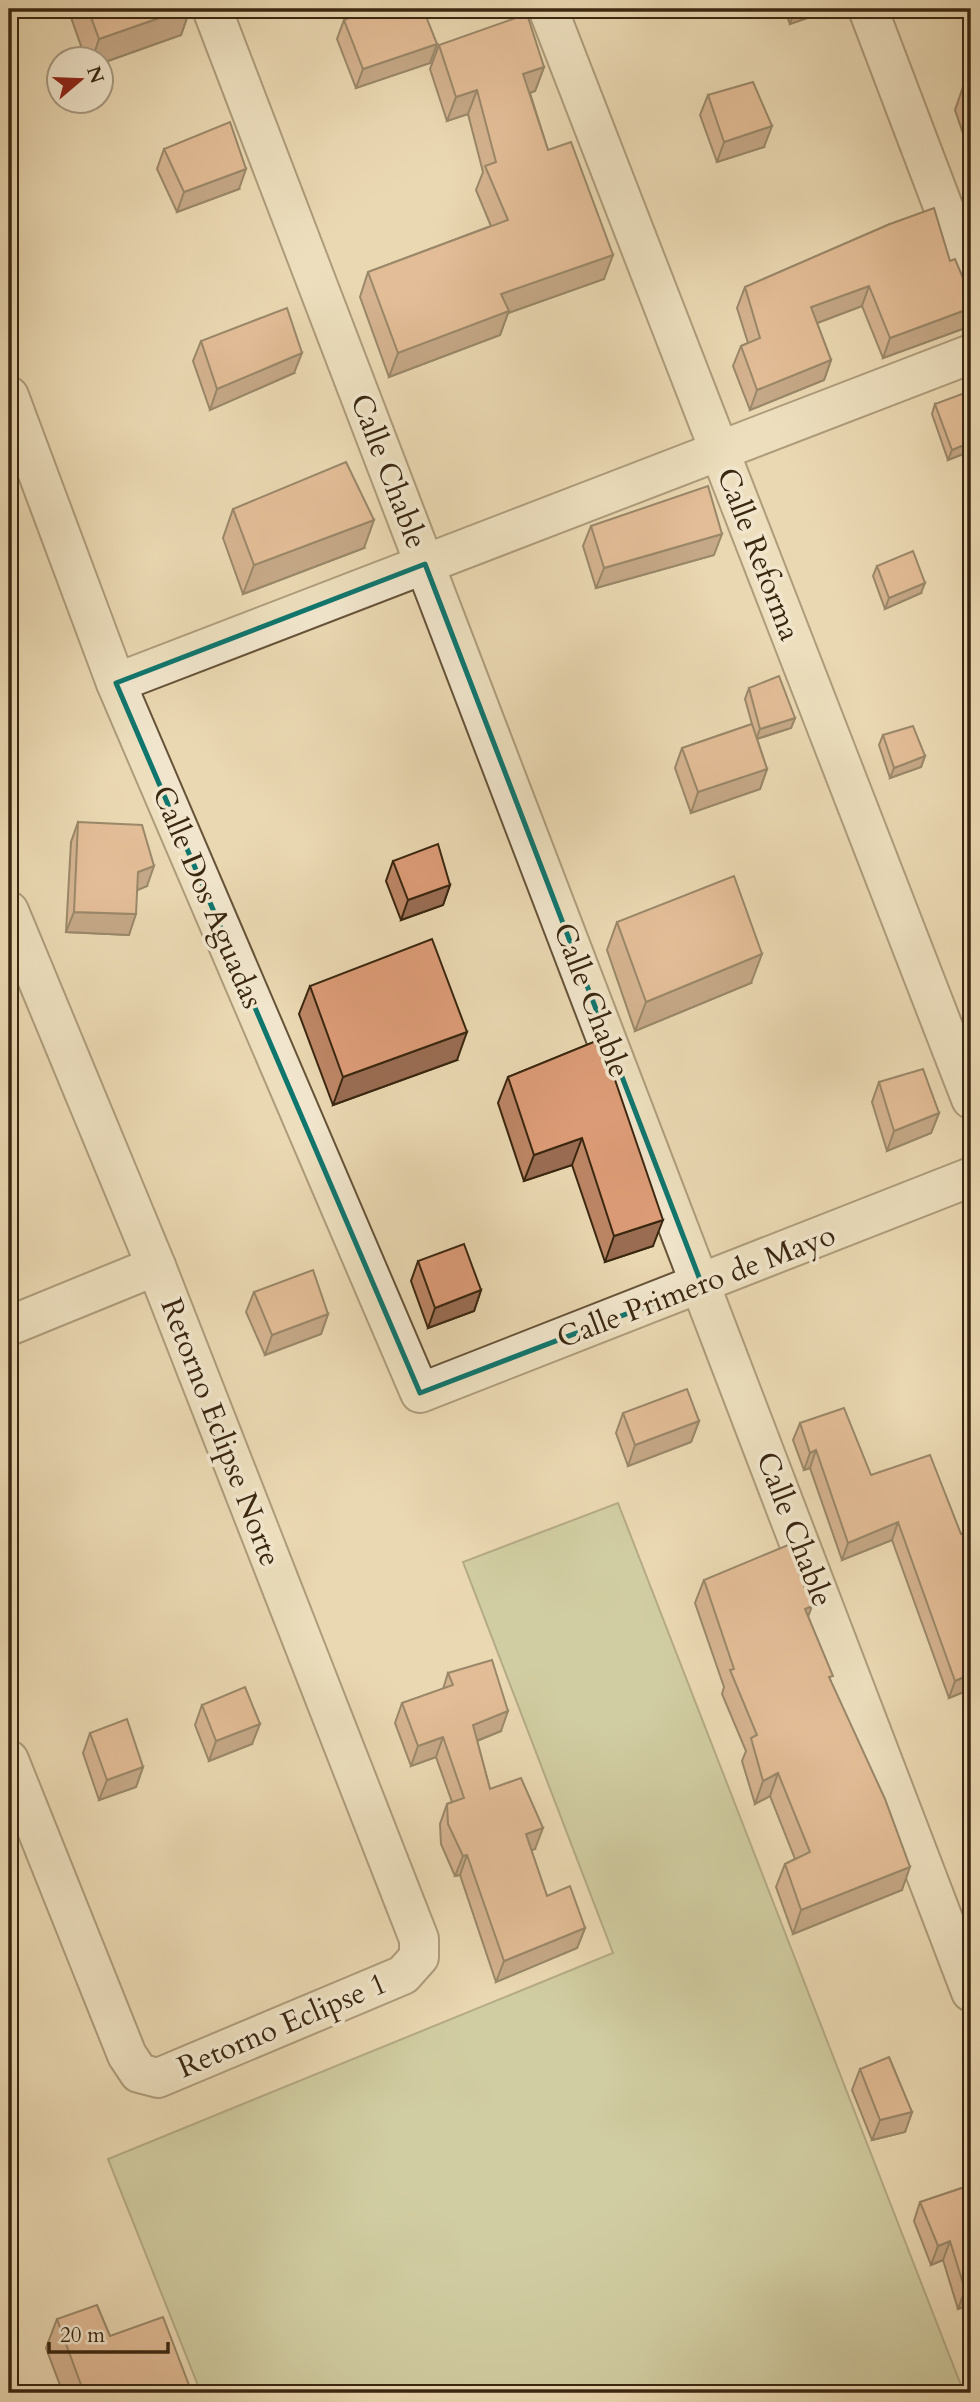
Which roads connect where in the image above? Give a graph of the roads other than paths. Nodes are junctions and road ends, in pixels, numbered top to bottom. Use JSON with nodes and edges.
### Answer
{"nodes":[{"id":1,"x":212,"y":9,"type":"edge"},
{"id":2,"x":548,"y":9,"type":"edge"},
{"id":3,"x":868,"y":9,"type":"edge"},
{"id":4,"x":971,"y":280,"type":"edge"},
{"id":5,"x":971,"y":354,"type":"edge"},
{"id":6,"x":9,"y":397,"type":"edge"},
{"id":7,"x":719,"y":451,"type":"junction"},
{"id":8,"x":425,"y":564,"type":"junction"},
{"id":9,"x":116,"y":683,"type":"junction"},
{"id":10,"x":9,"y":911,"type":"edge"},
{"id":11,"x":971,"y":1099,"type":"edge"},
{"id":12,"x":971,"y":1177,"type":"edge"},
{"id":13,"x":156,"y":1266,"type":"junction"},
{"id":14,"x":702,"y":1285,"type":"junction"},
{"id":15,"x":9,"y":1326,"type":"edge"},
{"id":16,"x":420,"y":1392,"type":"joint"},
{"id":17,"x":9,"y":1760,"type":"edge"},
{"id":18,"x":419,"y":1957,"type":"joint"},
{"id":19,"x":969,"y":1980,"type":"edge"}],
"edges":[{"from":1,"to":8,"type":"street","name":"Calle Chable"},
{"from":2,"to":7,"type":"street","name":"Calle Reforma"},
{"from":3,"to":4,"type":"street"},
{"from":5,"to":7,"type":"street"},
{"from":6,"to":9,"type":"street","name":"Calle Dos Aguadas"},
{"from":7,"to":8,"type":"street"},
{"from":7,"to":11,"type":"street","name":"Calle Reforma"},
{"from":8,"to":9,"type":"street"},
{"from":8,"to":14,"type":"street","name":"Calle Chable"},
{"from":9,"to":16,"type":"street","name":"Calle Dos Aguadas"},
{"from":10,"to":13,"type":"street","name":"Retorno Eclipse Norte"},
{"from":12,"to":14,"type":"street","name":"Calle Primero de Mayo"},
{"from":13,"to":15,"type":"street"},
{"from":13,"to":18,"type":"street","name":"Retorno Eclipse Norte"},
{"from":14,"to":16,"type":"street","name":"Calle Primero de Mayo"},
{"from":14,"to":19,"type":"street","name":"Calle Chable"},
{"from":17,"to":18,"type":"street","name":"Retorno Eclipse 1"}]}
